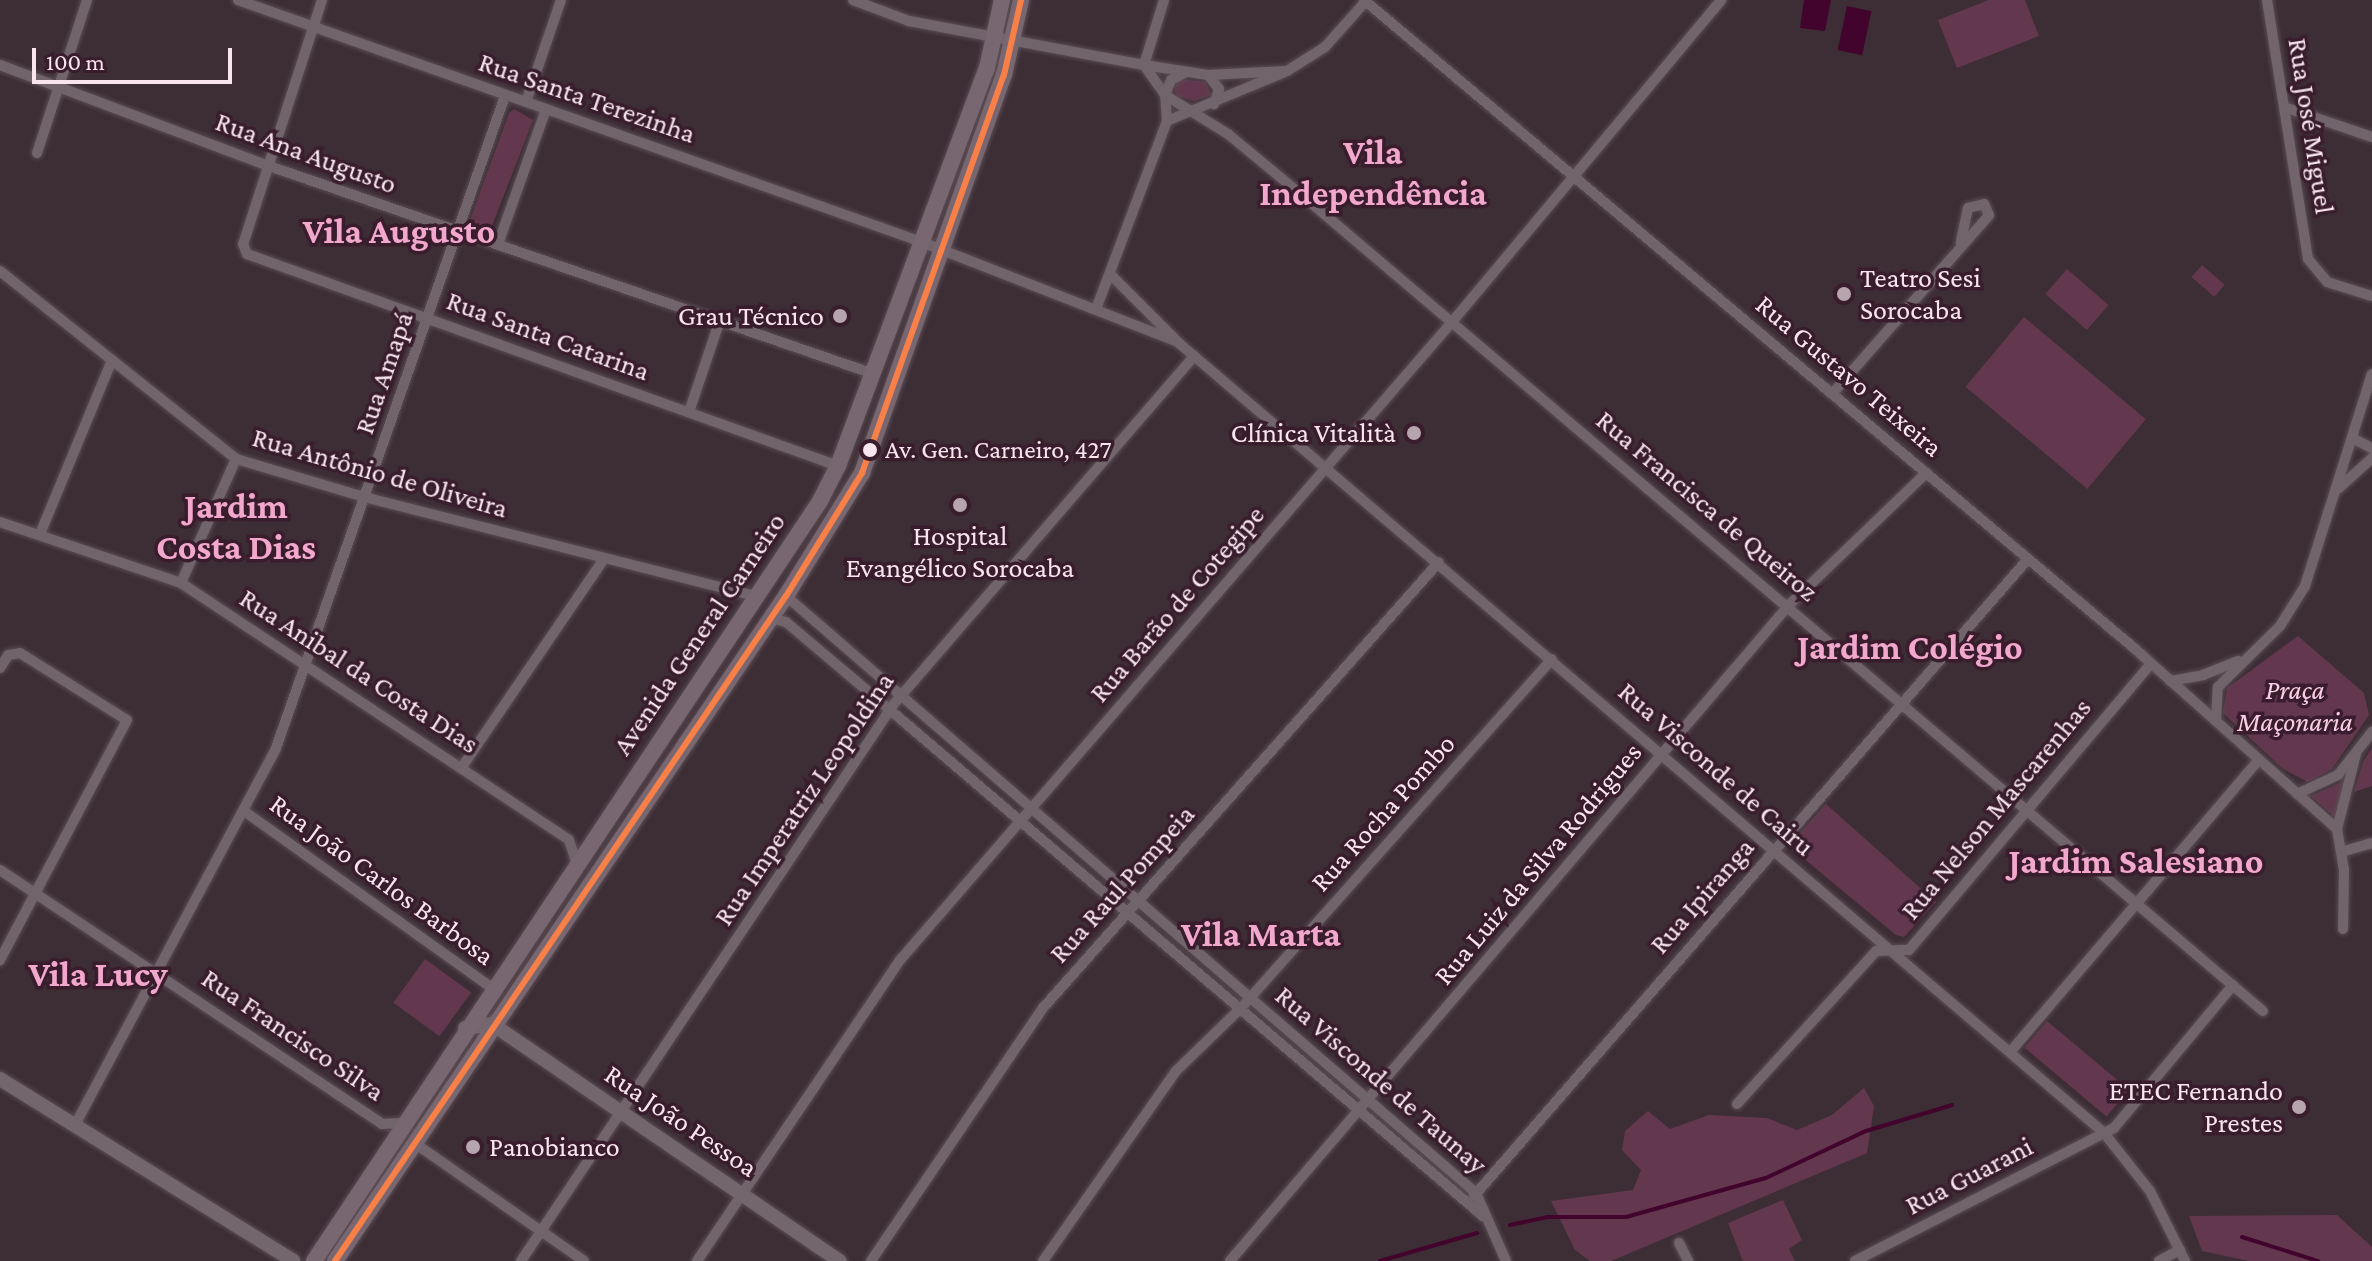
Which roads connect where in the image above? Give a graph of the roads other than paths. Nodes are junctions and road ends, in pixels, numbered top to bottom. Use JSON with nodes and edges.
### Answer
{"nodes":[{"id":1,"x":87,"y":0,"type":"edge"},
{"id":2,"x":238,"y":0,"type":"edge"},
{"id":3,"x":322,"y":0,"type":"edge"},
{"id":4,"x":561,"y":0,"type":"edge"},
{"id":5,"x":853,"y":0,"type":"edge"},
{"id":6,"x":1002,"y":0,"type":"edge"},
{"id":7,"x":1021,"y":0,"type":"edge"},
{"id":8,"x":1164,"y":0,"type":"edge"},
{"id":9,"x":1721,"y":0,"type":"edge"},
{"id":10,"x":2267,"y":0,"type":"edge"},
{"id":11,"x":1365,"y":1,"type":"edge"},
{"id":12,"x":313,"y":26,"type":"junction"},
{"id":13,"x":995,"y":39,"type":"junction"},
{"id":14,"x":1152,"y":39,"type":"junction"},
{"id":15,"x":1014,"y":43,"type":"junction"},
{"id":16,"x":0,"y":65,"type":"edge"},
{"id":17,"x":1144,"y":65,"type":"junction"},
{"id":18,"x":1163,"y":68,"type":"junction"},
{"id":19,"x":1187,"y":71,"type":"junction"},
{"id":20,"x":1287,"y":71,"type":"junction"},
{"id":21,"x":1208,"y":75,"type":"junction"},
{"id":22,"x":56,"y":87,"type":"junction"},
{"id":23,"x":1165,"y":95,"type":"junction"},
{"id":24,"x":505,"y":96,"type":"junction"},
{"id":25,"x":526,"y":102,"type":"junction"},
{"id":26,"x":1214,"y":105,"type":"junction"},
{"id":27,"x":2284,"y":107,"type":"junction"},
{"id":28,"x":546,"y":109,"type":"junction"},
{"id":29,"x":1190,"y":112,"type":"junction"},
{"id":30,"x":1167,"y":121,"type":"junction"},
{"id":31,"x":1228,"y":134,"type":"junction"},
{"id":32,"x":2372,"y":137,"type":"edge"},
{"id":33,"x":37,"y":153,"type":"dead end"},
{"id":34,"x":269,"y":166,"type":"junction"},
{"id":35,"x":1576,"y":175,"type":"junction"},
{"id":36,"x":457,"y":231,"type":"junction"},
{"id":37,"x":919,"y":241,"type":"junction"},
{"id":38,"x":1961,"y":242,"type":"dead end"},
{"id":39,"x":498,"y":244,"type":"junction"},
{"id":40,"x":944,"y":250,"type":"junction"},
{"id":41,"x":0,"y":271,"type":"edge"},
{"id":42,"x":1110,"y":274,"type":"junction"},
{"id":43,"x":2372,"y":296,"type":"edge"},
{"id":44,"x":1096,"y":309,"type":"junction"},
{"id":45,"x":428,"y":319,"type":"junction"},
{"id":46,"x":720,"y":320,"type":"junction"},
{"id":47,"x":1452,"y":322,"type":"junction"},
{"id":48,"x":1180,"y":344,"type":"junction"},
{"id":49,"x":1194,"y":356,"type":"junction"},
{"id":50,"x":112,"y":360,"type":"junction"},
{"id":51,"x":871,"y":373,"type":"junction"},
{"id":52,"x":2372,"y":374,"type":"edge"},
{"id":53,"x":1832,"y":394,"type":"junction"},
{"id":54,"x":689,"y":412,"type":"junction"},
{"id":55,"x":2352,"y":438,"type":"junction"},
{"id":56,"x":2372,"y":448,"type":"edge"},
{"id":57,"x":2372,"y":458,"type":"edge"},
{"id":58,"x":236,"y":459,"type":"junction"},
{"id":59,"x":838,"y":466,"type":"junction"},
{"id":60,"x":1326,"y":467,"type":"junction"},
{"id":61,"x":1926,"y":473,"type":"junction"},
{"id":62,"x":2333,"y":496,"type":"junction"},
{"id":63,"x":364,"y":497,"type":"junction"},
{"id":64,"x":0,"y":522,"type":"edge"},
{"id":65,"x":40,"y":534,"type":"junction"},
{"id":66,"x":604,"y":559,"type":"junction"},
{"id":67,"x":2028,"y":559,"type":"junction"},
{"id":68,"x":1439,"y":562,"type":"junction"},
{"id":69,"x":181,"y":583,"type":"junction"},
{"id":70,"x":756,"y":596,"type":"junction"},
{"id":71,"x":786,"y":596,"type":"junction"},
{"id":72,"x":1788,"y":606,"type":"junction"},
{"id":73,"x":771,"y":618,"type":"junction"},
{"id":74,"x":2243,"y":658,"type":"junction"},
{"id":75,"x":1552,"y":659,"type":"junction"},
{"id":76,"x":2151,"y":664,"type":"junction"},
{"id":77,"x":309,"y":666,"type":"junction"},
{"id":78,"x":0,"y":668,"type":"edge"},
{"id":79,"x":2170,"y":681,"type":"junction"},
{"id":80,"x":900,"y":695,"type":"junction"},
{"id":81,"x":1904,"y":702,"type":"junction"},
{"id":82,"x":889,"y":709,"type":"junction"},
{"id":83,"x":2216,"y":721,"type":"junction"},
{"id":84,"x":2372,"y":732,"type":"edge"},
{"id":85,"x":2356,"y":754,"type":"junction"},
{"id":86,"x":1663,"y":755,"type":"junction"},
{"id":87,"x":2259,"y":760,"type":"junction"},
{"id":88,"x":462,"y":767,"type":"junction"},
{"id":89,"x":2297,"y":794,"type":"junction"},
{"id":90,"x":2028,"y":808,"type":"junction"},
{"id":91,"x":1032,"y":810,"type":"junction"},
{"id":92,"x":244,"y":811,"type":"junction"},
{"id":93,"x":1021,"y":823,"type":"junction"},
{"id":94,"x":2337,"y":829,"type":"junction"},
{"id":95,"x":2372,"y":843,"type":"edge"},
{"id":96,"x":1773,"y":850,"type":"junction"},
{"id":97,"x":2341,"y":852,"type":"junction"},
{"id":98,"x":576,"y":861,"type":"junction"},
{"id":99,"x":0,"y":870,"type":"edge"},
{"id":100,"x":34,"y":893,"type":"junction"},
{"id":101,"x":1138,"y":901,"type":"junction"},
{"id":102,"x":2138,"y":902,"type":"junction"},
{"id":103,"x":1126,"y":915,"type":"junction"},
{"id":104,"x":2343,"y":929,"type":"dead end"},
{"id":105,"x":1890,"y":950,"type":"junction"},
{"id":106,"x":0,"y":960,"type":"edge"},
{"id":107,"x":157,"y":973,"type":"junction"},
{"id":108,"x":2233,"y":985,"type":"junction"},
{"id":109,"x":492,"y":988,"type":"junction"},
{"id":110,"x":1251,"y":997,"type":"junction"},
{"id":111,"x":1238,"y":1011,"type":"junction"},
{"id":112,"x":2263,"y":1011,"type":"dead end"},
{"id":113,"x":492,"y":1024,"type":"junction"},
{"id":114,"x":465,"y":1028,"type":"junction"},
{"id":115,"x":2011,"y":1051,"type":"junction"},
{"id":116,"x":0,"y":1079,"type":"edge"},
{"id":117,"x":1369,"y":1100,"type":"junction"},
{"id":118,"x":1737,"y":1104,"type":"dead end"},
{"id":119,"x":622,"y":1112,"type":"junction"},
{"id":120,"x":1356,"y":1113,"type":"junction"},
{"id":121,"x":401,"y":1123,"type":"junction"},
{"id":122,"x":75,"y":1125,"type":"junction"},
{"id":123,"x":2104,"y":1133,"type":"junction"},
{"id":124,"x":413,"y":1142,"type":"junction"},
{"id":125,"x":1476,"y":1193,"type":"junction"},
{"id":126,"x":743,"y":1194,"type":"junction"},
{"id":127,"x":1463,"y":1204,"type":"junction"},
{"id":128,"x":1484,"y":1217,"type":"junction"},
{"id":129,"x":541,"y":1232,"type":"junction"},
{"id":130,"x":1679,"y":1243,"type":"dead end"},
{"id":131,"x":2182,"y":1256,"type":"edge"},
{"id":132,"x":293,"y":1261,"type":"edge"},
{"id":133,"x":314,"y":1261,"type":"edge"},
{"id":134,"x":335,"y":1261,"type":"edge"},
{"id":135,"x":521,"y":1261,"type":"edge"},
{"id":136,"x":584,"y":1261,"type":"edge"},
{"id":137,"x":697,"y":1261,"type":"edge"},
{"id":138,"x":840,"y":1261,"type":"edge"},
{"id":139,"x":871,"y":1261,"type":"edge"},
{"id":140,"x":1043,"y":1261,"type":"edge"},
{"id":141,"x":1230,"y":1261,"type":"edge"},
{"id":142,"x":1506,"y":1261,"type":"edge"},
{"id":143,"x":1688,"y":1261,"type":"edge"},
{"id":144,"x":1855,"y":1261,"type":"edge"},
{"id":145,"x":2159,"y":1261,"type":"edge"}],
"edges":[{"from":1,"to":22,"type":"street"},
{"from":2,"to":12,"type":"street","name":"Rua Santa Terezinha"},
{"from":3,"to":12,"type":"street"},
{"from":4,"to":25,"type":"street"},
{"from":5,"to":13,"type":"street"},
{"from":6,"to":13,"type":"main road","name":"Avenida General Carneiro"},
{"from":7,"to":15,"type":"main road","name":"Avenida General Carneiro"},
{"from":8,"to":14,"type":"street"},
{"from":9,"to":35,"type":"street","name":"Rua Barão de Cotegipe"},
{"from":10,"to":27,"type":"street","name":"Rua José Miguel"},
{"from":11,"to":20,"type":"street"},
{"from":11,"to":35,"type":"street","name":"Rua Gustavo Teixeira"},
{"from":12,"to":24,"type":"street","name":"Rua Santa Terezinha"},
{"from":12,"to":34,"type":"street"},
{"from":13,"to":15,"type":"street"},
{"from":13,"to":37,"type":"main road","name":"Avenida General Carneiro"},
{"from":14,"to":17,"type":"street"},
{"from":14,"to":18,"type":"street"},
{"from":15,"to":17,"type":"street"},
{"from":15,"to":40,"type":"main road","name":"Avenida General Carneiro"},
{"from":16,"to":22,"type":"street","name":"Rua Ana Augusto"},
{"from":17,"to":18,"type":"street"},
{"from":17,"to":23,"type":"street"},
{"from":18,"to":19,"type":"street"},
{"from":19,"to":21,"type":"street"},
{"from":19,"to":23,"type":"street"},
{"from":20,"to":21,"type":"street"},
{"from":20,"to":26,"type":"street"},
{"from":21,"to":26,"type":"street"},
{"from":22,"to":33,"type":"street"},
{"from":22,"to":34,"type":"street","name":"Rua Ana Augusto"},
{"from":23,"to":29,"type":"street"},
{"from":23,"to":30,"type":"street"},
{"from":24,"to":25,"type":"street","name":"Rua Santa Terezinha"},
{"from":24,"to":36,"type":"street","name":"Rua Amapá"},
{"from":25,"to":28,"type":"street","name":"Rua Santa Terezinha"},
{"from":26,"to":29,"type":"street"},
{"from":26,"to":31,"type":"street","name":"Rua Francisca de Queiroz"},
{"from":27,"to":32,"type":"street"},
{"from":27,"to":43,"type":"street","name":"Rua José Miguel"},
{"from":28,"to":37,"type":"street","name":"Rua Santa Terezinha"},
{"from":28,"to":39,"type":"street"},
{"from":29,"to":30,"type":"street"},
{"from":29,"to":31,"type":"street","name":"Rua Francisca de Queiroz"},
{"from":30,"to":42,"type":"street"},
{"from":31,"to":47,"type":"street","name":"Rua Francisca de Queiroz"},
{"from":34,"to":36,"type":"street","name":"Rua Ana Augusto"},
{"from":34,"to":45,"type":"street","name":"Rua Santa Catarina"},
{"from":35,"to":47,"type":"street","name":"Rua Barão de Cotegipe"},
{"from":35,"to":53,"type":"street","name":"Rua Gustavo Teixeira"},
{"from":36,"to":39,"type":"street","name":"Rua Ana Augusto"},
{"from":36,"to":45,"type":"street","name":"Rua Amapá"},
{"from":37,"to":40,"type":"street"},
{"from":37,"to":51,"type":"main road","name":"Avenida General Carneiro"},
{"from":38,"to":53,"type":"street"},
{"from":39,"to":46,"type":"street","name":"Rua Ana Augusto"},
{"from":40,"to":44,"type":"street","name":"Rua Visconde de Cairu"},
{"from":40,"to":71,"type":"main road","name":"Avenida General Carneiro"},
{"from":41,"to":50,"type":"street","name":"Rua Antônio de Oliveira"},
{"from":42,"to":44,"type":"street"},
{"from":42,"to":48,"type":"street","name":"Rua Visconde de Cairu"},
{"from":44,"to":48,"type":"street","name":"Rua Visconde de Cairu"},
{"from":45,"to":54,"type":"street","name":"Rua Santa Catarina"},
{"from":45,"to":63,"type":"street","name":"Rua Amapá"},
{"from":46,"to":51,"type":"street","name":"Rua Ana Augusto"},
{"from":46,"to":54,"type":"street"},
{"from":47,"to":60,"type":"street","name":"Rua Barão de Cotegipe"},
{"from":47,"to":72,"type":"street","name":"Rua Francisca de Queiroz"},
{"from":48,"to":49,"type":"street","name":"Rua Visconde de Cairu"},
{"from":49,"to":60,"type":"street","name":"Rua Visconde de Cairu"},
{"from":49,"to":80,"type":"street","name":"Rua Imperatriz Leopoldina"},
{"from":50,"to":58,"type":"street","name":"Rua Antônio de Oliveira"},
{"from":50,"to":65,"type":"street"},
{"from":51,"to":59,"type":"main road","name":"Avenida General Carneiro"},
{"from":52,"to":55,"type":"street"},
{"from":53,"to":61,"type":"street","name":"Rua Gustavo Teixeira"},
{"from":54,"to":59,"type":"street","name":"Rua Santa Catarina"},
{"from":55,"to":56,"type":"street"},
{"from":55,"to":62,"type":"street"},
{"from":57,"to":62,"type":"street"},
{"from":58,"to":63,"type":"street","name":"Rua Antônio de Oliveira"},
{"from":58,"to":69,"type":"street"},
{"from":59,"to":70,"type":"main road","name":"Avenida General Carneiro"},
{"from":60,"to":68,"type":"street","name":"Rua Visconde de Cairu"},
{"from":60,"to":91,"type":"street","name":"Rua Barão de Cotegipe"},
{"from":61,"to":67,"type":"street","name":"Rua Gustavo Teixeira"},
{"from":61,"to":72,"type":"street","name":"Rua Luiz da Silva Rodrigues"},
{"from":62,"to":74,"type":"street"},
{"from":63,"to":66,"type":"street","name":"Rua Antônio de Oliveira"},
{"from":63,"to":77,"type":"street","name":"Rua Amapá"},
{"from":64,"to":65,"type":"street","name":"Rua Anibal da Costa Dias"},
{"from":65,"to":69,"type":"street","name":"Rua Anibal da Costa Dias"},
{"from":66,"to":70,"type":"street","name":"Rua Antônio de Oliveira"},
{"from":66,"to":88,"type":"street"},
{"from":67,"to":76,"type":"street","name":"Rua Gustavo Teixeira"},
{"from":67,"to":81,"type":"street","name":"Rua Ipiranga"},
{"from":68,"to":75,"type":"street","name":"Rua Visconde de Cairu"},
{"from":68,"to":101,"type":"street","name":"Rua Raul Pompeia"},
{"from":69,"to":77,"type":"street","name":"Rua Anibal da Costa Dias"},
{"from":70,"to":98,"type":"main road","name":"Avenida General Carneiro"},
{"from":71,"to":73,"type":"main road","name":"Avenida General Carneiro"},
{"from":71,"to":80,"type":"street","name":"Rua Visconde de Taunay"},
{"from":72,"to":81,"type":"street","name":"Rua Francisca de Queiroz"},
{"from":72,"to":86,"type":"street","name":"Rua Luiz da Silva Rodrigues"},
{"from":73,"to":82,"type":"street","name":"Rua Visconde de Taunay"},
{"from":73,"to":113,"type":"main road","name":"Avenida General Carneiro"},
{"from":74,"to":79,"type":"street"},
{"from":74,"to":83,"type":"street"},
{"from":75,"to":86,"type":"street","name":"Rua Visconde de Cairu"},
{"from":75,"to":110,"type":"street","name":"Rua Rocha Pombo"},
{"from":76,"to":79,"type":"street","name":"Rua Gustavo Teixeira"},
{"from":76,"to":90,"type":"street","name":"Rua Nelson Mascarenhas"},
{"from":77,"to":88,"type":"street","name":"Rua Anibal da Costa Dias"},
{"from":77,"to":92,"type":"street","name":"Rua Amapá"},
{"from":78,"to":100,"type":"street"},
{"from":79,"to":83,"type":"street","name":"Rua Gustavo Teixeira"},
{"from":80,"to":82,"type":"street","name":"Rua Imperatriz Leopoldina"},
{"from":80,"to":91,"type":"street","name":"Rua Visconde de Taunay"},
{"from":81,"to":90,"type":"street","name":"Rua Francisca de Queiroz"},
{"from":81,"to":96,"type":"street","name":"Rua Ipiranga"},
{"from":82,"to":93,"type":"street","name":"Rua Visconde de Taunay"},
{"from":82,"to":119,"type":"street","name":"Rua Imperatriz Leopoldina"},
{"from":83,"to":87,"type":"street","name":"Rua Gustavo Teixeira"},
{"from":84,"to":85,"type":"street"},
{"from":85,"to":89,"type":"street"},
{"from":85,"to":94,"type":"street"},
{"from":86,"to":96,"type":"street","name":"Rua Visconde de Cairu"},
{"from":86,"to":117,"type":"street","name":"Rua Luiz da Silva Rodrigues"},
{"from":87,"to":89,"type":"street","name":"Rua Gustavo Teixeira"},
{"from":87,"to":102,"type":"street"},
{"from":88,"to":98,"type":"street","name":"Rua Anibal da Costa Dias"},
{"from":89,"to":94,"type":"street","name":"Rua Gustavo Teixeira"},
{"from":90,"to":102,"type":"street","name":"Rua Francisca de Queiroz"},
{"from":90,"to":105,"type":"street","name":"Rua Nelson Mascarenhas"},
{"from":91,"to":93,"type":"street","name":"Rua Barão de Cotegipe"},
{"from":91,"to":101,"type":"street","name":"Rua Visconde de Taunay"},
{"from":92,"to":107,"type":"street","name":"Rua Amapá"},
{"from":92,"to":109,"type":"street","name":"Rua João Carlos Barbosa"},
{"from":93,"to":103,"type":"street","name":"Rua Visconde de Taunay"},
{"from":93,"to":126,"type":"street","name":"Rua Barão de Cotegipe"},
{"from":94,"to":97,"type":"street"},
{"from":95,"to":97,"type":"street"},
{"from":96,"to":105,"type":"street","name":"Rua Visconde de Cairu"},
{"from":96,"to":125,"type":"street","name":"Rua Ipiranga"},
{"from":97,"to":104,"type":"street"},
{"from":98,"to":109,"type":"main road","name":"Avenida General Carneiro"},
{"from":99,"to":100,"type":"street","name":"Rua Francisco Silva"},
{"from":100,"to":106,"type":"street"},
{"from":100,"to":107,"type":"street","name":"Rua Francisco Silva"},
{"from":101,"to":103,"type":"street","name":"Rua Raul Pompeia"},
{"from":101,"to":110,"type":"street","name":"Rua Visconde de Taunay"},
{"from":102,"to":108,"type":"street","name":"Rua Francisca de Queiroz"},
{"from":102,"to":115,"type":"street"},
{"from":103,"to":111,"type":"street","name":"Rua Visconde de Taunay"},
{"from":103,"to":139,"type":"street","name":"Rua Raul Pompeia"},
{"from":105,"to":115,"type":"street","name":"Rua Visconde de Cairu"},
{"from":105,"to":118,"type":"street","name":"Rua Nelson Mascarenhas"},
{"from":107,"to":121,"type":"street","name":"Rua Francisco Silva"},
{"from":107,"to":122,"type":"street","name":"Rua Amapá"},
{"from":108,"to":112,"type":"street","name":"Rua Francisca de Queiroz"},
{"from":108,"to":123,"type":"street","name":"Rua Guarani"},
{"from":109,"to":114,"type":"main road","name":"Avenida General Carneiro"},
{"from":110,"to":111,"type":"street","name":"Rua Rocha Pombo"},
{"from":110,"to":117,"type":"street","name":"Rua Visconde de Taunay"},
{"from":111,"to":120,"type":"street","name":"Rua Visconde de Taunay"},
{"from":111,"to":140,"type":"street","name":"Rua Rocha Pombo"},
{"from":113,"to":114,"type":"main road"},
{"from":113,"to":119,"type":"main road","name":"Rua João Pessoa"},
{"from":113,"to":124,"type":"main road","name":"Avenida General Carneiro"},
{"from":114,"to":121,"type":"main road","name":"Avenida General Carneiro"},
{"from":115,"to":123,"type":"street","name":"Rua Visconde de Cairu"},
{"from":116,"to":122,"type":"main road"},
{"from":117,"to":120,"type":"street","name":"Rua Luiz da Silva Rodrigues"},
{"from":117,"to":125,"type":"street","name":"Rua Visconde de Taunay"},
{"from":119,"to":126,"type":"main road","name":"Rua João Pessoa"},
{"from":119,"to":129,"type":"street","name":"Rua Imperatriz Leopoldina"},
{"from":120,"to":127,"type":"street","name":"Rua Visconde de Taunay"},
{"from":120,"to":141,"type":"street","name":"Rua Luiz da Silva Rodrigues"},
{"from":121,"to":133,"type":"main road","name":"Avenida General Carneiro"},
{"from":122,"to":132,"type":"main road"},
{"from":123,"to":131,"type":"street","name":"Rua Visconde de Cairu"},
{"from":123,"to":144,"type":"street","name":"Rua Guarani"},
{"from":124,"to":129,"type":"street"},
{"from":124,"to":134,"type":"main road","name":"Avenida General Carneiro"},
{"from":125,"to":127,"type":"street","name":"Rua Ipiranga"},
{"from":125,"to":128,"type":"street","name":"Rua Visconde de Taunay"},
{"from":126,"to":137,"type":"street","name":"Rua Barão de Cotegipe"},
{"from":126,"to":138,"type":"main road","name":"Rua João Pessoa"},
{"from":127,"to":128,"type":"street","name":"Rua Visconde de Taunay"},
{"from":128,"to":142,"type":"street"},
{"from":129,"to":135,"type":"street","name":"Rua Imperatriz Leopoldina"},
{"from":129,"to":136,"type":"street"},
{"from":130,"to":143,"type":"street"},
{"from":131,"to":145,"type":"street"}]}
